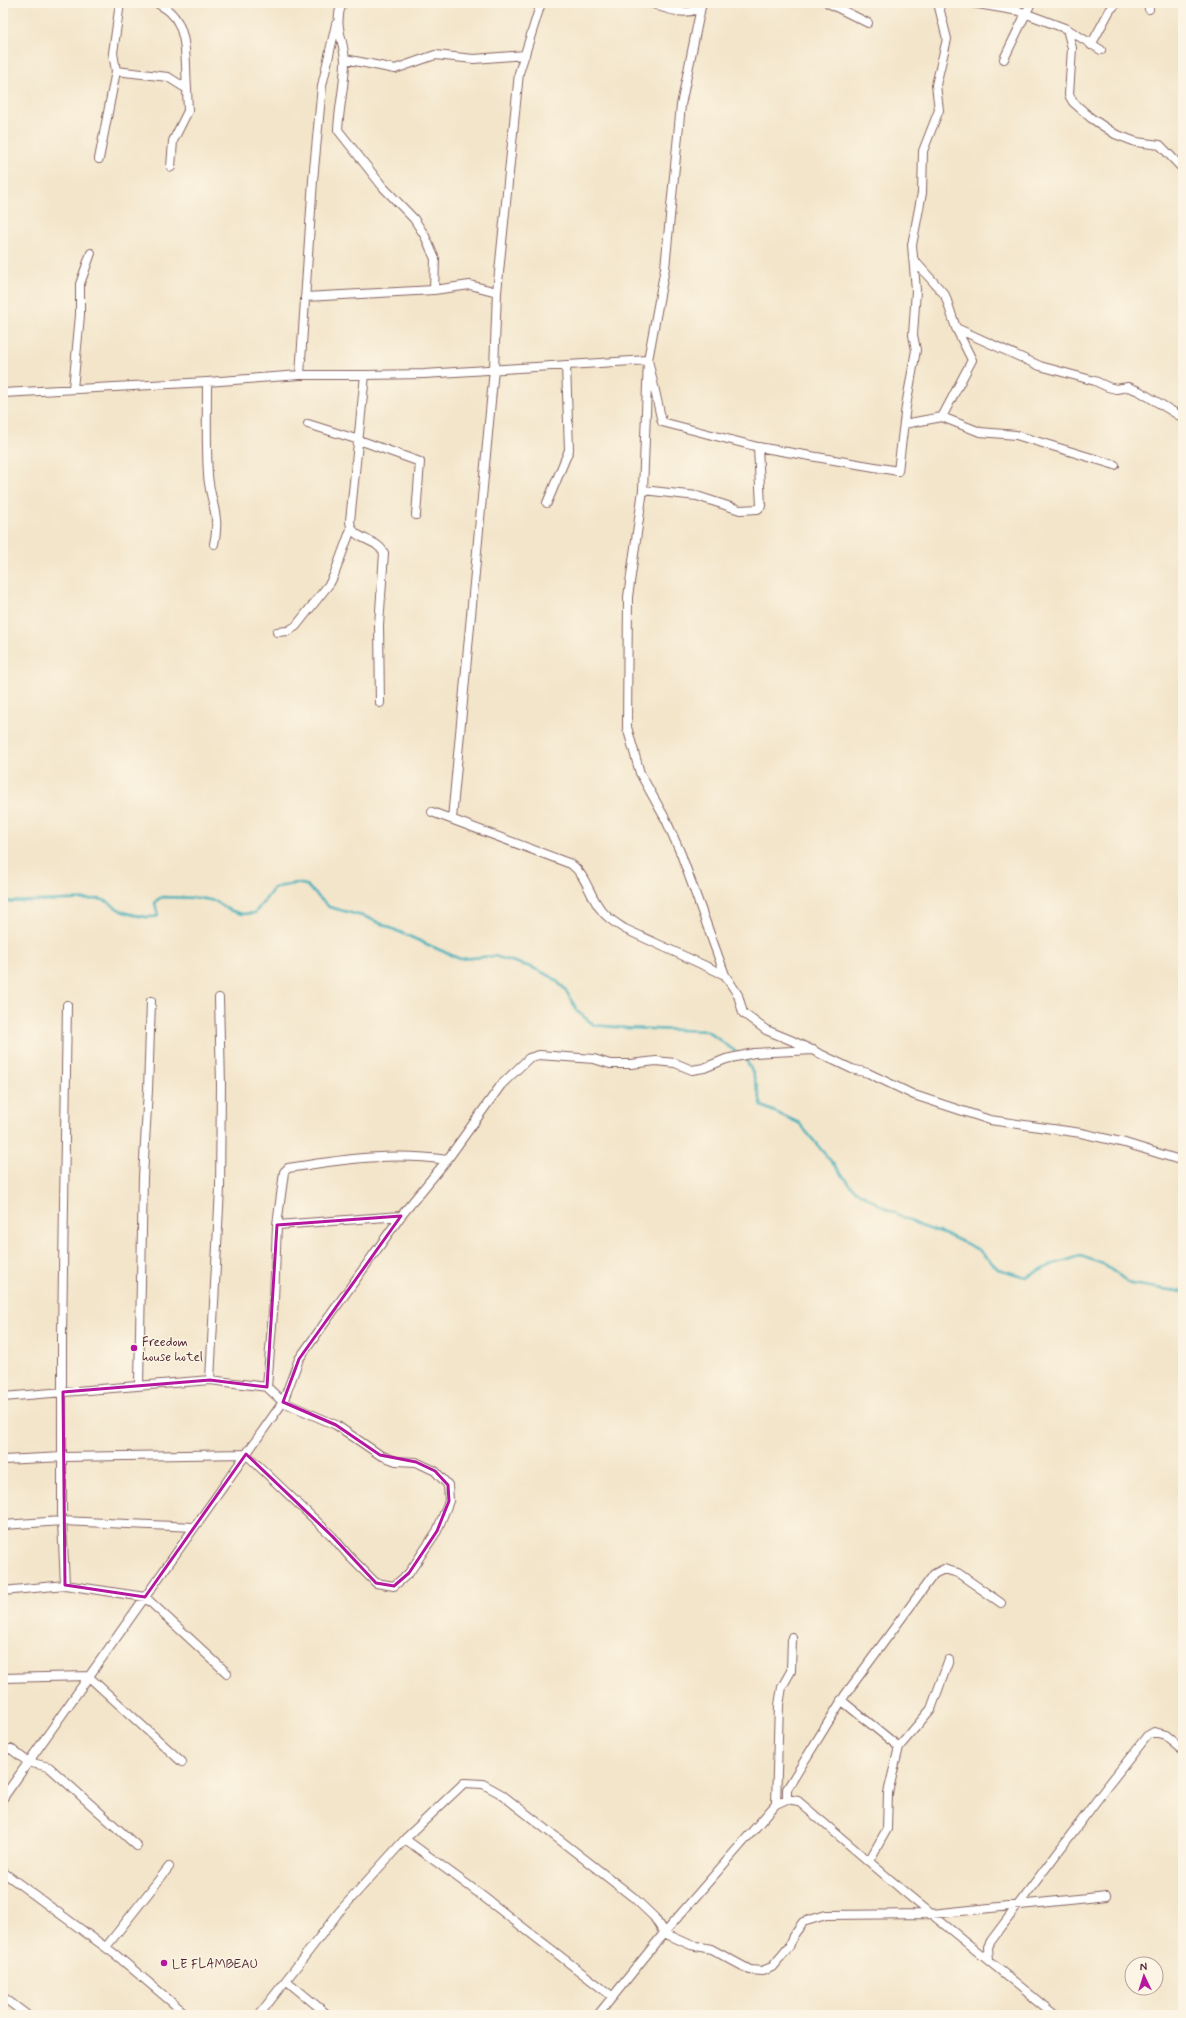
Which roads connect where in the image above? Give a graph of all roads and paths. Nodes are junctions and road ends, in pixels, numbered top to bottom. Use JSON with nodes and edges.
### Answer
{"nodes":[{"id":1,"x":120,"y":3,"type":"edge"},
{"id":2,"x":157,"y":3,"type":"edge"},
{"id":3,"x":541,"y":3,"type":"edge"},
{"id":4,"x":651,"y":3,"type":"edge"},
{"id":5,"x":828,"y":3,"type":"edge"},
{"id":6,"x":938,"y":3,"type":"edge"},
{"id":7,"x":972,"y":3,"type":"edge"},
{"id":8,"x":1031,"y":3,"type":"edge"},
{"id":9,"x":1117,"y":3,"type":"edge"},
{"id":10,"x":702,"y":5,"type":"edge"},
{"id":11,"x":340,"y":7,"type":"edge"},
{"id":12,"x":1026,"y":14,"type":"junction"},
{"id":13,"x":868,"y":23,"type":"dead end"},
{"id":14,"x":1067,"y":29,"type":"junction"},
{"id":15,"x":1091,"y":45,"type":"junction"},
{"id":16,"x":1101,"y":50,"type":"dead end"},
{"id":17,"x":525,"y":55,"type":"junction"},
{"id":18,"x":1004,"y":58,"type":"dead end"},
{"id":19,"x":345,"y":59,"type":"junction"},
{"id":20,"x":116,"y":72,"type":"junction"},
{"id":21,"x":188,"y":89,"type":"junction"},
{"id":22,"x":99,"y":159,"type":"dead end"},
{"id":23,"x":171,"y":167,"type":"dead end"},
{"id":24,"x":1183,"y":169,"type":"edge"},
{"id":25,"x":91,"y":252,"type":"dead end"},
{"id":26,"x":913,"y":259,"type":"junction"},
{"id":27,"x":434,"y":290,"type":"junction"},
{"id":28,"x":497,"y":292,"type":"junction"},
{"id":29,"x":305,"y":297,"type":"junction"},
{"id":30,"x":956,"y":328,"type":"junction"},
{"id":31,"x":648,"y":360,"type":"junction"},
{"id":32,"x":566,"y":365,"type":"junction"},
{"id":33,"x":494,"y":369,"type":"junction"},
{"id":34,"x":300,"y":375,"type":"junction"},
{"id":35,"x":365,"y":375,"type":"junction"},
{"id":36,"x":207,"y":382,"type":"junction"},
{"id":37,"x":73,"y":389,"type":"junction"},
{"id":38,"x":3,"y":393,"type":"edge"},
{"id":39,"x":1183,"y":410,"type":"edge"},
{"id":40,"x":942,"y":417,"type":"junction"},
{"id":41,"x":308,"y":424,"type":"dead end"},
{"id":42,"x":904,"y":424,"type":"junction"},
{"id":43,"x":359,"y":440,"type":"junction"},
{"id":44,"x":758,"y":447,"type":"junction"},
{"id":45,"x":1115,"y":465,"type":"dead end"},
{"id":46,"x":643,"y":490,"type":"junction"},
{"id":47,"x":547,"y":502,"type":"dead end"},
{"id":48,"x":416,"y":515,"type":"dead end"},
{"id":49,"x":351,"y":529,"type":"junction"},
{"id":50,"x":214,"y":544,"type":"dead end"},
{"id":51,"x":277,"y":632,"type":"dead end"},
{"id":52,"x":380,"y":703,"type":"dead end"},
{"id":53,"x":432,"y":812,"type":"dead end"},
{"id":54,"x":452,"y":819,"type":"junction"},
{"id":55,"x":726,"y":975,"type":"junction"},
{"id":56,"x":219,"y":998,"type":"dead end"},
{"id":57,"x":151,"y":1001,"type":"dead end"},
{"id":58,"x":66,"y":1005,"type":"dead end"},
{"id":59,"x":814,"y":1050,"type":"junction"},
{"id":60,"x":447,"y":1160,"type":"junction"},
{"id":61,"x":1183,"y":1160,"type":"edge"},
{"id":62,"x":401,"y":1216,"type":"junction"},
{"id":63,"x":277,"y":1225,"type":"junction"},
{"id":64,"x":210,"y":1380,"type":"junction"},
{"id":65,"x":139,"y":1385,"type":"junction"},
{"id":66,"x":267,"y":1387,"type":"junction"},
{"id":67,"x":63,"y":1392,"type":"junction"},
{"id":68,"x":3,"y":1397,"type":"edge"},
{"id":69,"x":283,"y":1402,"type":"junction"},
{"id":70,"x":246,"y":1454,"type":"junction"},
{"id":71,"x":63,"y":1457,"type":"junction"},
{"id":72,"x":3,"y":1460,"type":"edge"},
{"id":73,"x":62,"y":1521,"type":"junction"},
{"id":74,"x":3,"y":1525,"type":"edge"},
{"id":75,"x":194,"y":1527,"type":"junction"},
{"id":76,"x":65,"y":1585,"type":"junction"},
{"id":77,"x":3,"y":1592,"type":"edge"},
{"id":78,"x":145,"y":1597,"type":"junction"},
{"id":79,"x":1001,"y":1603,"type":"dead end"},
{"id":80,"x":792,"y":1637,"type":"dead end"},
{"id":81,"x":949,"y":1660,"type":"dead end"},
{"id":82,"x":228,"y":1673,"type":"dead end"},
{"id":83,"x":88,"y":1676,"type":"junction"},
{"id":84,"x":3,"y":1678,"type":"edge"},
{"id":85,"x":841,"y":1700,"type":"junction"},
{"id":86,"x":899,"y":1747,"type":"junction"},
{"id":87,"x":3,"y":1750,"type":"edge"},
{"id":88,"x":1183,"y":1750,"type":"edge"},
{"id":89,"x":28,"y":1762,"type":"junction"},
{"id":90,"x":182,"y":1762,"type":"dead end"},
{"id":91,"x":3,"y":1798,"type":"edge"},
{"id":92,"x":787,"y":1799,"type":"junction"},
{"id":93,"x":776,"y":1804,"type":"junction"},
{"id":94,"x":405,"y":1839,"type":"junction"},
{"id":95,"x":137,"y":1846,"type":"dead end"},
{"id":96,"x":869,"y":1861,"type":"junction"},
{"id":97,"x":169,"y":1867,"type":"dead end"},
{"id":98,"x":3,"y":1872,"type":"edge"},
{"id":99,"x":1107,"y":1896,"type":"dead end"},
{"id":100,"x":1020,"y":1904,"type":"junction"},
{"id":101,"x":932,"y":1914,"type":"junction"},
{"id":102,"x":664,"y":1933,"type":"junction"},
{"id":103,"x":106,"y":1947,"type":"junction"},
{"id":104,"x":989,"y":1961,"type":"junction"},
{"id":105,"x":287,"y":1981,"type":"junction"},
{"id":106,"x":3,"y":1997,"type":"edge"},
{"id":107,"x":614,"y":1997,"type":"junction"},
{"id":108,"x":27,"y":2015,"type":"edge"},
{"id":109,"x":187,"y":2015,"type":"edge"},
{"id":110,"x":259,"y":2015,"type":"edge"},
{"id":111,"x":328,"y":2015,"type":"edge"},
{"id":112,"x":598,"y":2015,"type":"edge"},
{"id":113,"x":1055,"y":2015,"type":"edge"}],
"edges":[{"from":1,"to":20,"type":"street"},
{"from":2,"to":21,"type":"street"},
{"from":3,"to":17,"type":"street"},
{"from":4,"to":10,"type":"street"},
{"from":5,"to":13,"type":"street"},
{"from":6,"to":26,"type":"street"},
{"from":7,"to":12,"type":"street"},
{"from":8,"to":12,"type":"street"},
{"from":9,"to":15,"type":"street"},
{"from":10,"to":31,"type":"street"},
{"from":11,"to":19,"type":"street"},
{"from":11,"to":29,"type":"street"},
{"from":12,"to":14,"type":"street"},
{"from":12,"to":18,"type":"street"},
{"from":14,"to":15,"type":"street"},
{"from":14,"to":24,"type":"street"},
{"from":15,"to":16,"type":"street"},
{"from":17,"to":19,"type":"street"},
{"from":17,"to":28,"type":"street"},
{"from":19,"to":27,"type":"street"},
{"from":20,"to":21,"type":"street"},
{"from":20,"to":22,"type":"street"},
{"from":21,"to":23,"type":"street"},
{"from":25,"to":37,"type":"street"},
{"from":26,"to":30,"type":"street"},
{"from":26,"to":42,"type":"street"},
{"from":27,"to":28,"type":"street"},
{"from":27,"to":29,"type":"street"},
{"from":28,"to":33,"type":"street"},
{"from":29,"to":34,"type":"street"},
{"from":30,"to":39,"type":"street"},
{"from":30,"to":40,"type":"street"},
{"from":31,"to":32,"type":"street"},
{"from":31,"to":44,"type":"street"},
{"from":31,"to":46,"type":"street"},
{"from":32,"to":33,"type":"street"},
{"from":32,"to":47,"type":"street"},
{"from":33,"to":35,"type":"street"},
{"from":33,"to":54,"type":"street"},
{"from":34,"to":35,"type":"street"},
{"from":34,"to":36,"type":"street"},
{"from":35,"to":43,"type":"street"},
{"from":36,"to":37,"type":"street"},
{"from":36,"to":50,"type":"street"},
{"from":37,"to":38,"type":"street"},
{"from":40,"to":42,"type":"street"},
{"from":40,"to":45,"type":"street"},
{"from":41,"to":43,"type":"street"},
{"from":42,"to":44,"type":"street"},
{"from":43,"to":48,"type":"street"},
{"from":43,"to":49,"type":"street"},
{"from":44,"to":46,"type":"street"},
{"from":46,"to":55,"type":"street"},
{"from":49,"to":51,"type":"street"},
{"from":49,"to":52,"type":"street"},
{"from":53,"to":54,"type":"street"},
{"from":54,"to":55,"type":"street"},
{"from":55,"to":59,"type":"street"},
{"from":56,"to":64,"type":"street"},
{"from":57,"to":65,"type":"street"},
{"from":58,"to":67,"type":"street"},
{"from":59,"to":60,"type":"street"},
{"from":59,"to":61,"type":"street"},
{"from":60,"to":62,"type":"street"},
{"from":60,"to":63,"type":"street"},
{"from":62,"to":63,"type":"street"},
{"from":62,"to":69,"type":"street"},
{"from":63,"to":66,"type":"street"},
{"from":64,"to":65,"type":"street"},
{"from":64,"to":66,"type":"street"},
{"from":65,"to":67,"type":"street"},
{"from":66,"to":69,"type":"street"},
{"from":67,"to":68,"type":"street"},
{"from":67,"to":71,"type":"street"},
{"from":69,"to":70,"type":"street"},
{"from":69,"to":70,"type":"street"},
{"from":70,"to":71,"type":"street"},
{"from":70,"to":75,"type":"street"},
{"from":71,"to":72,"type":"street"},
{"from":71,"to":73,"type":"street"},
{"from":73,"to":74,"type":"street"},
{"from":73,"to":75,"type":"street"},
{"from":73,"to":76,"type":"street"},
{"from":75,"to":78,"type":"street"},
{"from":76,"to":77,"type":"street"},
{"from":76,"to":78,"type":"street"},
{"from":78,"to":82,"type":"street"},
{"from":78,"to":83,"type":"street"},
{"from":79,"to":85,"type":"street"},
{"from":80,"to":93,"type":"street"},
{"from":81,"to":86,"type":"street"},
{"from":83,"to":84,"type":"street"},
{"from":83,"to":89,"type":"street"},
{"from":83,"to":90,"type":"street"},
{"from":85,"to":86,"type":"street"},
{"from":85,"to":92,"type":"street"},
{"from":86,"to":96,"type":"street"},
{"from":87,"to":89,"type":"street"},
{"from":88,"to":100,"type":"street"},
{"from":89,"to":91,"type":"street"},
{"from":89,"to":95,"type":"street"},
{"from":92,"to":93,"type":"street"},
{"from":92,"to":96,"type":"street"},
{"from":93,"to":102,"type":"street"},
{"from":94,"to":102,"type":"street"},
{"from":94,"to":105,"type":"street"},
{"from":94,"to":107,"type":"street"},
{"from":96,"to":101,"type":"street"},
{"from":97,"to":103,"type":"street"},
{"from":98,"to":103,"type":"street"},
{"from":99,"to":100,"type":"street"},
{"from":100,"to":101,"type":"street"},
{"from":100,"to":104,"type":"street"},
{"from":101,"to":102,"type":"street"},
{"from":101,"to":104,"type":"street"},
{"from":102,"to":107,"type":"street"},
{"from":103,"to":109,"type":"street"},
{"from":104,"to":113,"type":"street"},
{"from":105,"to":110,"type":"street"},
{"from":105,"to":111,"type":"street"},
{"from":106,"to":108,"type":"street"},
{"from":107,"to":112,"type":"street"}]}
